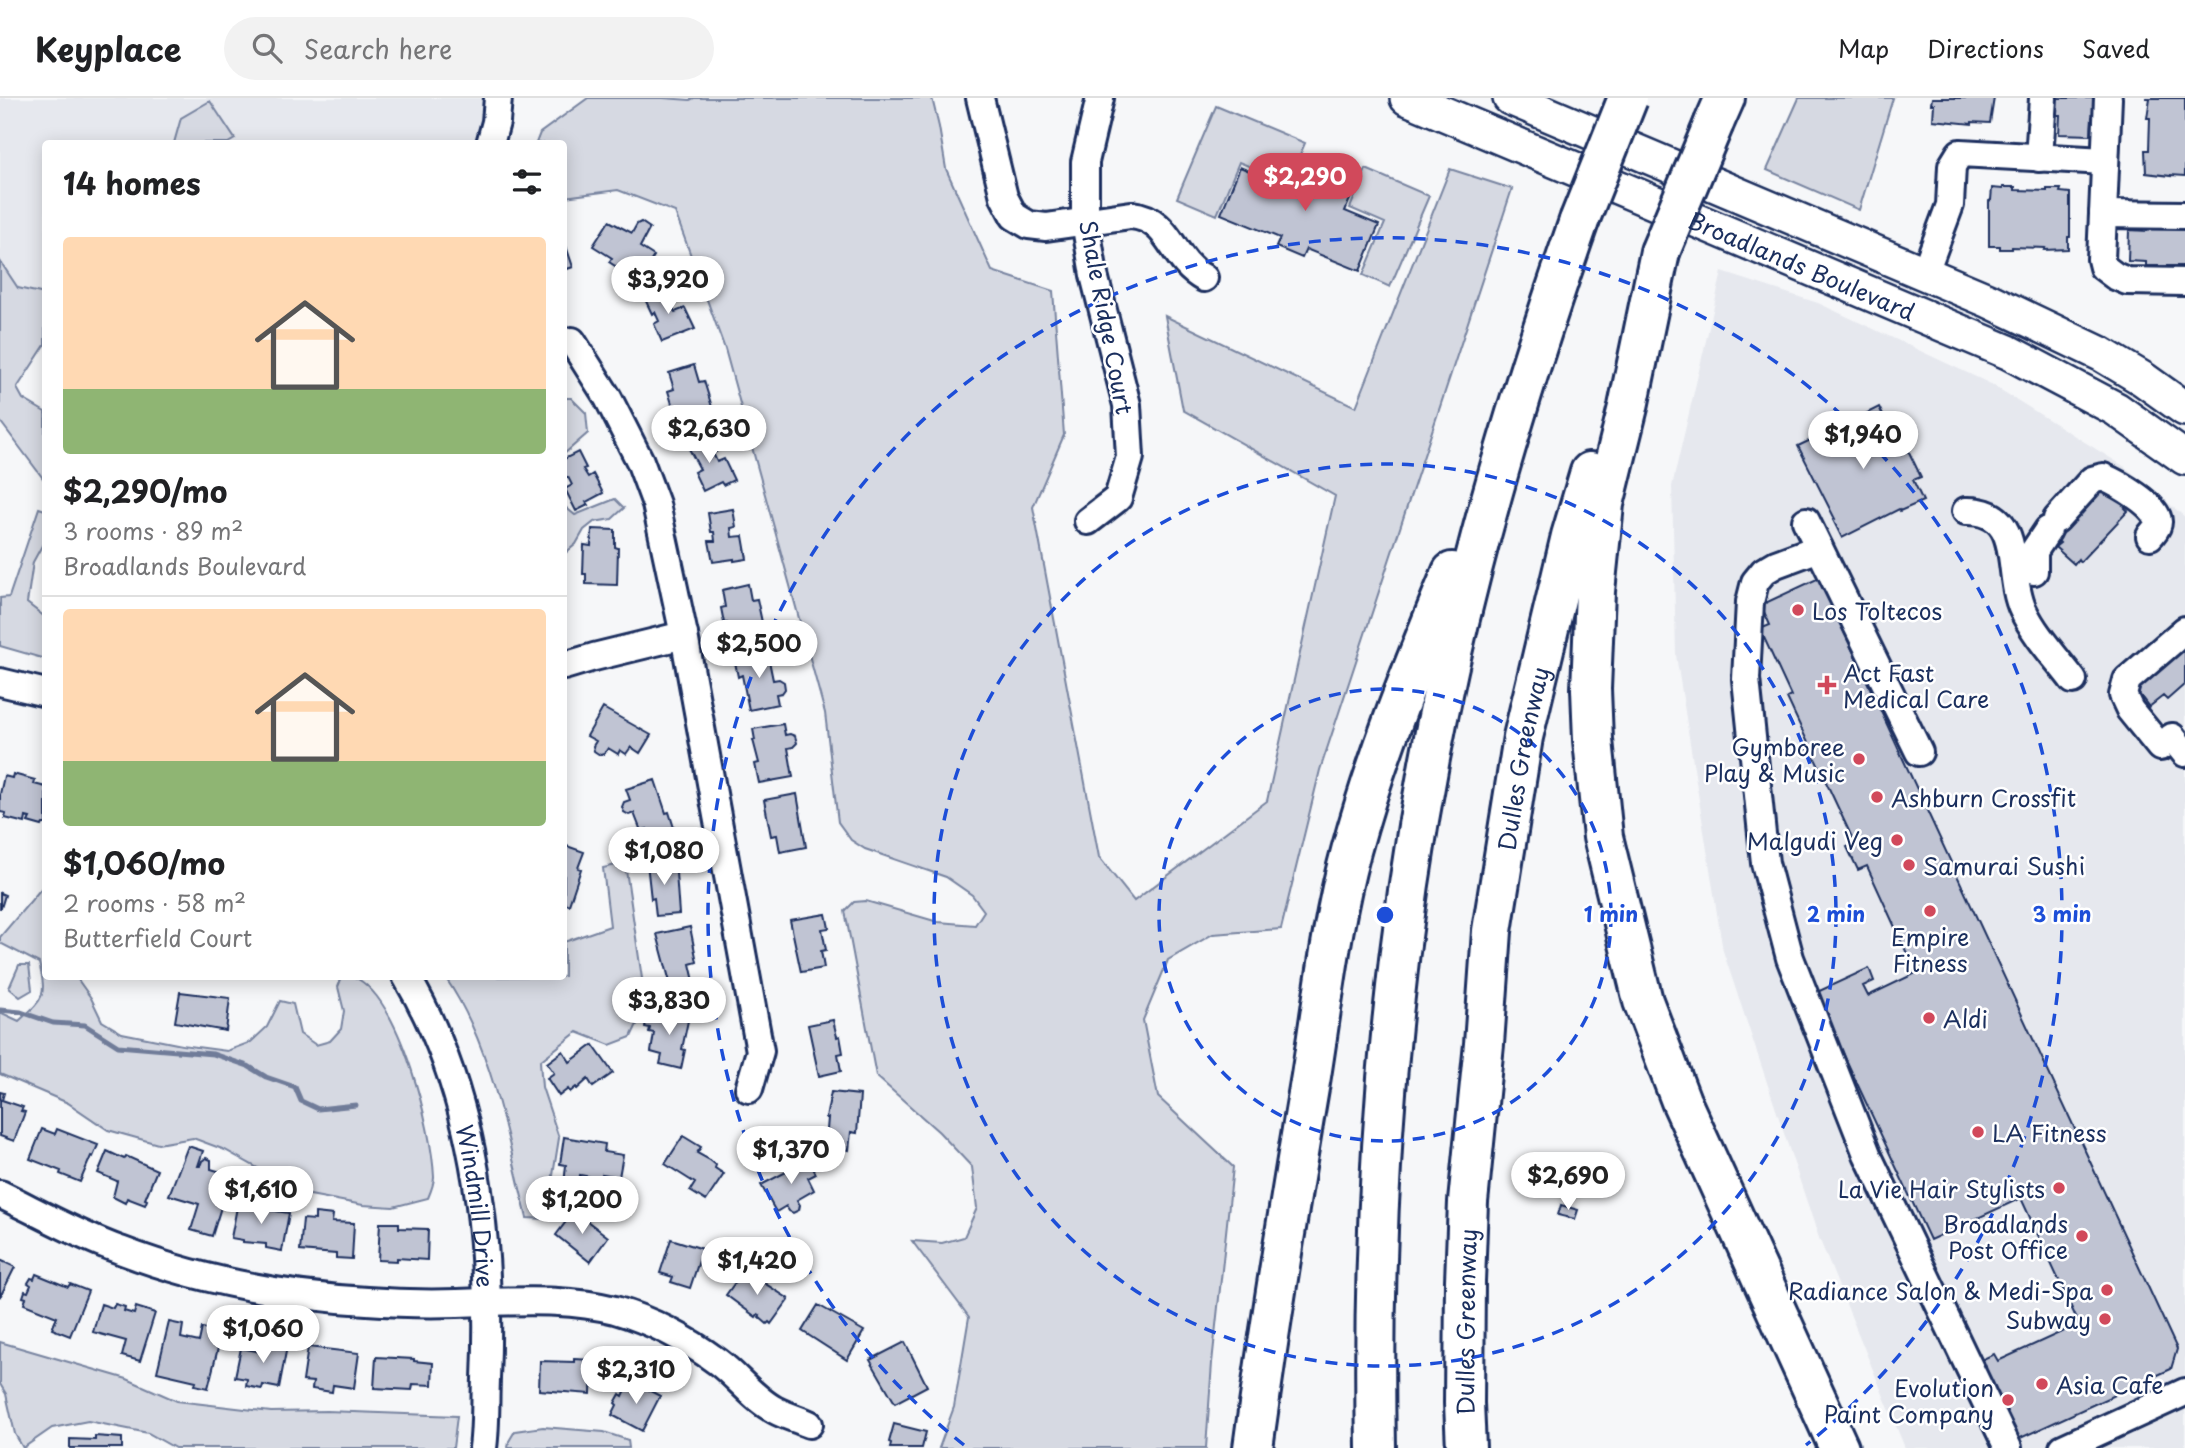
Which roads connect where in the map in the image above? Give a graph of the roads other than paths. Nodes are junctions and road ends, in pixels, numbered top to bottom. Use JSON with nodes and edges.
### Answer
{"nodes":[{"id":1,"x":498,"y":98,"type":"edge"},
{"id":2,"x":980,"y":98,"type":"edge"},
{"id":3,"x":1100,"y":98,"type":"edge"},
{"id":4,"x":1407,"y":98,"type":"edge"},
{"id":5,"x":1510,"y":98,"type":"edge"},
{"id":6,"x":1628,"y":98,"type":"edge"},
{"id":7,"x":2043,"y":98,"type":"edge"},
{"id":8,"x":2108,"y":98,"type":"edge"},
{"id":9,"x":1719,"y":111,"type":"edge"},
{"id":10,"x":491,"y":140,"type":"edge"},
{"id":11,"x":2039,"y":158,"type":"junction"},
{"id":12,"x":2105,"y":161,"type":"junction"},
{"id":13,"x":2103,"y":214,"type":"junction"},
{"id":14,"x":2185,"y":215,"type":"edge"},
{"id":15,"x":1085,"y":220,"type":"junction"},
{"id":16,"x":1660,"y":253,"type":"junction"},
{"id":17,"x":1925,"y":272,"type":"junction"},
{"id":18,"x":1204,"y":278,"type":"dead end"},
{"id":19,"x":2185,"y":282,"type":"edge"},
{"id":20,"x":572,"y":341,"type":"dead end"},
{"id":21,"x":2185,"y":409,"type":"edge"},
{"id":22,"x":1507,"y":438,"type":"junction"},
{"id":23,"x":2185,"y":458,"type":"edge"},
{"id":24,"x":1966,"y":511,"type":"dead end"},
{"id":25,"x":1088,"y":521,"type":"dead end"},
{"id":26,"x":1806,"y":521,"type":"dead end"},
{"id":27,"x":2150,"y":536,"type":"dead end"},
{"id":28,"x":1819,"y":548,"type":"junction"},
{"id":29,"x":2034,"y":571,"type":"dead end"},
{"id":30,"x":2185,"y":630,"type":"edge"},
{"id":31,"x":684,"y":635,"type":"junction"},
{"id":32,"x":567,"y":665,"type":"edge"},
{"id":33,"x":2073,"y":680,"type":"dead end"},
{"id":34,"x":0,"y":682,"type":"edge"},
{"id":35,"x":42,"y":692,"type":"edge"},
{"id":36,"x":2172,"y":746,"type":"edge"},
{"id":37,"x":1919,"y":752,"type":"dead end"},
{"id":38,"x":408,"y":980,"type":"edge"},
{"id":39,"x":750,"y":1089,"type":"dead end"},
{"id":40,"x":0,"y":1194,"type":"edge"},
{"id":41,"x":486,"y":1302,"type":"junction"},
{"id":42,"x":2185,"y":1392,"type":"edge"},
{"id":43,"x":809,"y":1424,"type":"dead end"},
{"id":44,"x":483,"y":1448,"type":"edge"},
{"id":45,"x":1253,"y":1448,"type":"edge"},
{"id":46,"x":1376,"y":1448,"type":"edge"},
{"id":47,"x":1466,"y":1448,"type":"edge"},
{"id":48,"x":1839,"y":1448,"type":"edge"},
{"id":49,"x":2008,"y":1448,"type":"edge"},
{"id":50,"x":2063,"y":1448,"type":"edge"}],
"edges":[{"from":1,"to":10,"type":"street"},
{"from":2,"to":15,"type":"street"},
{"from":3,"to":15,"type":"street","name":"Shale Ridge Court"},
{"from":4,"to":23,"type":"main road","name":"Broadlands Boulevard"},
{"from":5,"to":17,"type":"main road","name":"Broadlands Boulevard"},
{"from":6,"to":22,"type":"highway","bridge":true},
{"from":7,"to":11,"type":"street"},
{"from":8,"to":12,"type":"street"},
{"from":9,"to":16,"type":"highway","name":"Dulles Greenway","bridge":true},
{"from":11,"to":12,"type":"street"},
{"from":11,"to":17,"type":"street"},
{"from":12,"to":13,"type":"street"},
{"from":13,"to":14,"type":"street"},
{"from":13,"to":19,"type":"street"},
{"from":15,"to":18,"type":"street"},
{"from":15,"to":25,"type":"street","name":"Shale Ridge Court"},
{"from":16,"to":47,"type":"highway","name":"Dulles Greenway"},
{"from":16,"to":48,"type":"highway"},
{"from":17,"to":21,"type":"main road","name":"Broadlands Boulevard"},
{"from":20,"to":31,"type":"street"},
{"from":22,"to":45,"type":"highway"},
{"from":22,"to":46,"type":"highway"},
{"from":24,"to":33,"type":"street"},
{"from":26,"to":28,"type":"street"},
{"from":27,"to":29,"type":"street"},
{"from":28,"to":37,"type":"street"},
{"from":28,"to":49,"type":"street"},
{"from":30,"to":36,"type":"street"},
{"from":31,"to":32,"type":"street"},
{"from":31,"to":39,"type":"street"},
{"from":34,"to":35,"type":"street"},
{"from":38,"to":41,"type":"street","name":"Windmill Drive"},
{"from":40,"to":41,"type":"street"},
{"from":41,"to":43,"type":"street"},
{"from":41,"to":44,"type":"street","name":"Windmill Drive"},
{"from":42,"to":50,"type":"street"}]}
